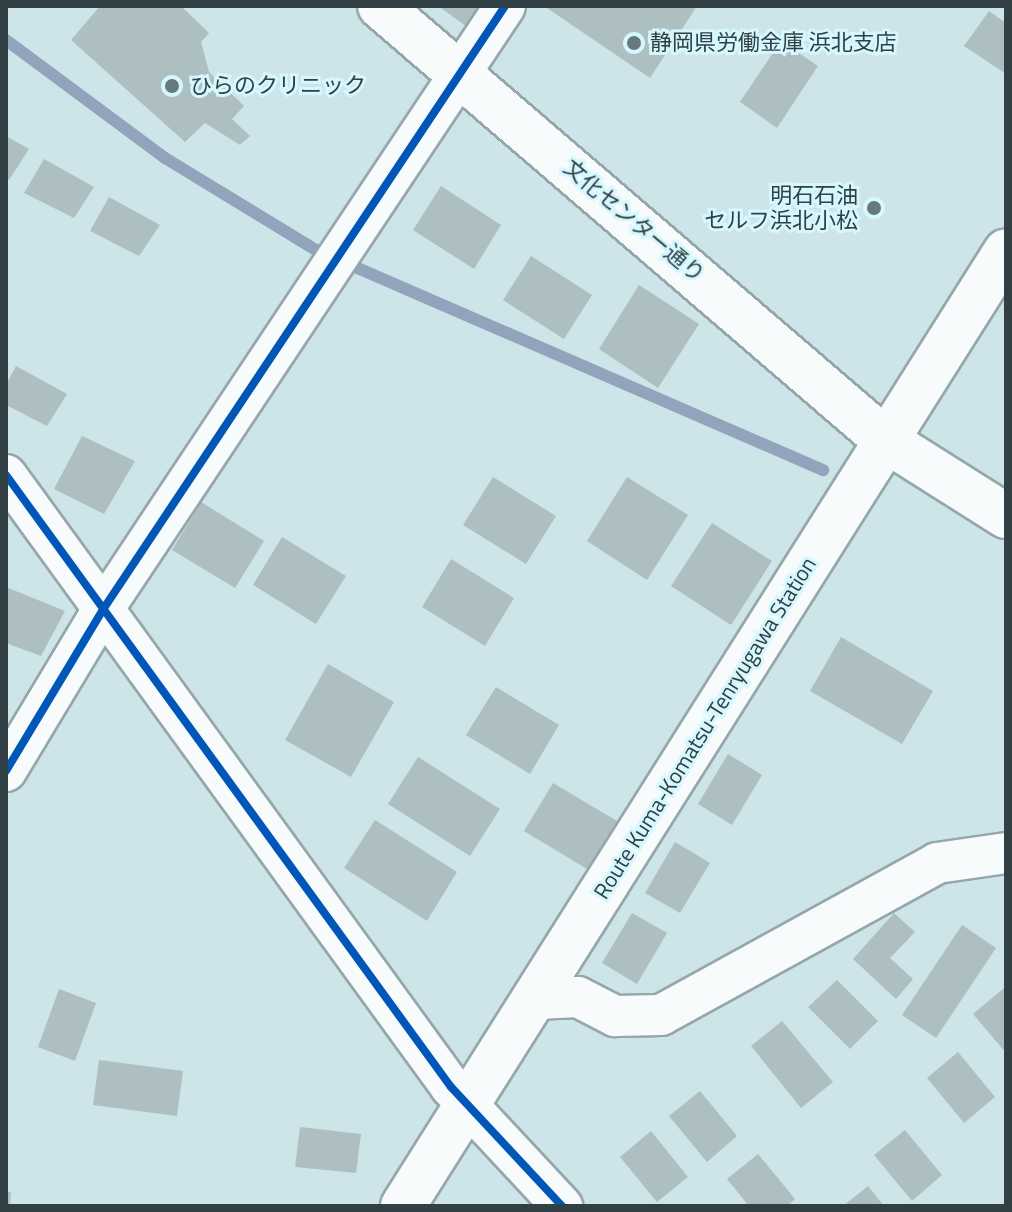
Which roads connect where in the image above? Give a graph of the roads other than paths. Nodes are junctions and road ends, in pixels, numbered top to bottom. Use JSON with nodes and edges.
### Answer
{"nodes":[{"id":1,"x":380,"y":6,"type":"edge"},
{"id":2,"x":505,"y":6,"type":"edge"},
{"id":3,"x":460,"y":75,"type":"junction"},
{"id":4,"x":1006,"y":251,"type":"edge"},
{"id":5,"x":884,"y":439,"type":"junction"},
{"id":6,"x":6,"y":475,"type":"edge"},
{"id":7,"x":1006,"y":516,"type":"edge"},
{"id":8,"x":104,"y":608,"type":"junction"},
{"id":9,"x":6,"y":771,"type":"edge"},
{"id":10,"x":1006,"y":853,"type":"edge"},
{"id":11,"x":537,"y":999,"type":"junction"},
{"id":12,"x":468,"y":1101,"type":"junction"},
{"id":13,"x":403,"y":1206,"type":"edge"},
{"id":14,"x":562,"y":1206,"type":"edge"}],
"edges":[{"from":1,"to":3,"type":"main road","name":"文化センター通り"},
{"from":2,"to":3,"type":"street"},
{"from":3,"to":5,"type":"main road","name":"文化センター通り"},
{"from":3,"to":8,"type":"street"},
{"from":4,"to":5,"type":"main road","name":"Route Kuma-Komatsu-Tenryugawa Station"},
{"from":5,"to":7,"type":"main road","name":"文化センター通り"},
{"from":5,"to":11,"type":"main road","name":"Route Kuma-Komatsu-Tenryugawa Station"},
{"from":6,"to":8,"type":"street"},
{"from":8,"to":9,"type":"street"},
{"from":8,"to":12,"type":"street"},
{"from":10,"to":11,"type":"street"},
{"from":11,"to":12,"type":"main road","name":"Route Kuma-Komatsu-Tenryugawa Station"},
{"from":12,"to":13,"type":"main road","name":"Route Kuma-Komatsu-Tenryugawa Station"},
{"from":12,"to":14,"type":"street"}]}
